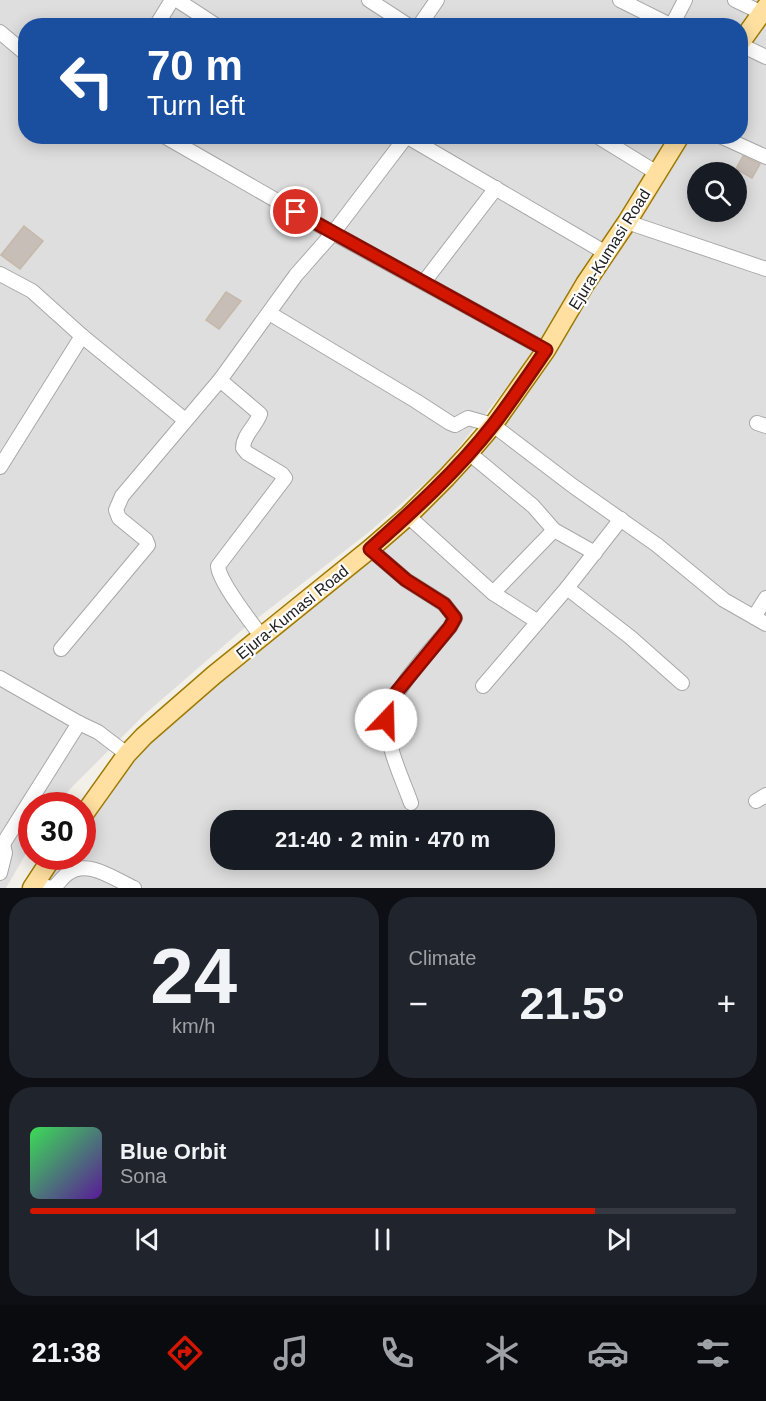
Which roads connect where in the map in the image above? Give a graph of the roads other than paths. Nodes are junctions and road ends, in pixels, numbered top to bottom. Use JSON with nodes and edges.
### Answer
{"nodes":[{"id":1,"x":369,"y":0,"type":"edge"},
{"id":2,"x":437,"y":0,"type":"edge"},
{"id":3,"x":620,"y":0,"type":"edge"},
{"id":4,"x":685,"y":0,"type":"edge"},
{"id":5,"x":179,"y":1,"type":"edge"},
{"id":6,"x":739,"y":1,"type":"edge"},
{"id":7,"x":764,"y":10,"type":"edge"},
{"id":8,"x":163,"y":18,"type":"edge"},
{"id":9,"x":205,"y":18,"type":"edge"},
{"id":10,"x":397,"y":18,"type":"edge"},
{"id":11,"x":425,"y":18,"type":"edge"},
{"id":12,"x":657,"y":18,"type":"edge"},
{"id":13,"x":676,"y":18,"type":"edge"},
{"id":14,"x":0,"y":32,"type":"edge"},
{"id":15,"x":748,"y":34,"type":"edge"},
{"id":16,"x":18,"y":47,"type":"edge"},
{"id":17,"x":748,"y":48,"type":"edge"},
{"id":18,"x":766,"y":57,"type":"edge"},
{"id":19,"x":178,"y":144,"type":"edge"},
{"id":20,"x":401,"y":144,"type":"edge"},
{"id":21,"x":418,"y":144,"type":"edge"},
{"id":22,"x":610,"y":144,"type":"edge"},
{"id":23,"x":675,"y":144,"type":"edge"},
{"id":24,"x":738,"y":144,"type":"edge"},
{"id":25,"x":766,"y":157,"type":"edge"},
{"id":26,"x":657,"y":173,"type":"junction"},
{"id":27,"x":496,"y":188,"type":"junction"},
{"id":28,"x":627,"y":222,"type":"junction"},
{"id":29,"x":333,"y":233,"type":"junction"},
{"id":30,"x":606,"y":254,"type":"junction"},
{"id":31,"x":766,"y":269,"type":"edge"},
{"id":32,"x":0,"y":274,"type":"edge"},
{"id":33,"x":424,"y":282,"type":"junction"},
{"id":34,"x":269,"y":313,"type":"junction"},
{"id":35,"x":81,"y":336,"type":"junction"},
{"id":36,"x":546,"y":350,"type":"junction"},
{"id":37,"x":220,"y":380,"type":"junction"},
{"id":38,"x":186,"y":420,"type":"junction"},
{"id":39,"x":492,"y":425,"type":"junction"},
{"id":40,"x":469,"y":453,"type":"junction"},
{"id":41,"x":0,"y":467,"type":"edge"},
{"id":42,"x":408,"y":516,"type":"junction"},
{"id":43,"x":621,"y":519,"type":"junction"},
{"id":44,"x":554,"y":530,"type":"junction"},
{"id":45,"x":370,"y":549,"type":"junction"},
{"id":46,"x":595,"y":554,"type":"junction"},
{"id":47,"x":567,"y":588,"type":"junction"},
{"id":48,"x":493,"y":592,"type":"junction"},
{"id":49,"x":766,"y":598,"type":"edge"},
{"id":50,"x":760,"y":620,"type":"edge"},
{"id":51,"x":538,"y":622,"type":"junction"},
{"id":52,"x":262,"y":637,"type":"junction"},
{"id":53,"x":61,"y":649,"type":"dead end"},
{"id":54,"x":0,"y":678,"type":"edge"},
{"id":55,"x":682,"y":683,"type":"dead end"},
{"id":56,"x":483,"y":686,"type":"dead end"},
{"id":57,"x":79,"y":723,"type":"junction"},
{"id":58,"x":127,"y":754,"type":"junction"},
{"id":59,"x":96,"y":797,"type":"edge"},
{"id":60,"x":411,"y":803,"type":"dead end"},
{"id":61,"x":1,"y":844,"type":"edge"},
{"id":62,"x":44,"y":870,"type":"edge"},
{"id":63,"x":74,"y":870,"type":"edge"},
{"id":64,"x":76,"y":870,"type":"edge"},
{"id":65,"x":96,"y":870,"type":"edge"},
{"id":66,"x":0,"y":873,"type":"edge"},
{"id":67,"x":33,"y":887,"type":"edge"},
{"id":68,"x":68,"y":888,"type":"edge"},
{"id":69,"x":134,"y":888,"type":"edge"}],
"edges":[{"from":1,"to":10,"type":"street"},
{"from":2,"to":11,"type":"street"},
{"from":3,"to":12,"type":"street"},
{"from":4,"to":13,"type":"street"},
{"from":5,"to":8,"type":"street"},
{"from":5,"to":9,"type":"street"},
{"from":6,"to":7,"type":"street"},
{"from":7,"to":15,"type":"main road"},
{"from":14,"to":16,"type":"street"},
{"from":17,"to":18,"type":"street"},
{"from":19,"to":29,"type":"street"},
{"from":20,"to":29,"type":"street"},
{"from":21,"to":27,"type":"street"},
{"from":22,"to":26,"type":"street"},
{"from":23,"to":26,"type":"main road","name":"Ejura-Kumasi Road"},
{"from":24,"to":25,"type":"street"},
{"from":26,"to":28,"type":"main road","name":"Ejura-Kumasi Road"},
{"from":27,"to":30,"type":"street"},
{"from":27,"to":33,"type":"street"},
{"from":28,"to":30,"type":"main road","name":"Ejura-Kumasi Road"},
{"from":28,"to":31,"type":"street"},
{"from":29,"to":33,"type":"street"},
{"from":29,"to":34,"type":"street"},
{"from":30,"to":36,"type":"main road","name":"Ejura-Kumasi Road"},
{"from":32,"to":35,"type":"street"},
{"from":33,"to":36,"type":"street"},
{"from":34,"to":37,"type":"street"},
{"from":34,"to":39,"type":"street"},
{"from":35,"to":38,"type":"street"},
{"from":35,"to":41,"type":"street"},
{"from":36,"to":39,"type":"main road","name":"Ejura-Kumasi Road"},
{"from":37,"to":38,"type":"street"},
{"from":37,"to":52,"type":"street"},
{"from":38,"to":53,"type":"street"},
{"from":39,"to":40,"type":"main road","name":"Ejura-Kumasi Road"},
{"from":39,"to":43,"type":"street"},
{"from":40,"to":42,"type":"main road","name":"Ejura-Kumasi Road"},
{"from":40,"to":44,"type":"street"},
{"from":42,"to":45,"type":"main road","name":"Ejura-Kumasi Road"},
{"from":42,"to":48,"type":"street"},
{"from":43,"to":46,"type":"street"},
{"from":43,"to":50,"type":"street"},
{"from":44,"to":46,"type":"street"},
{"from":44,"to":48,"type":"street"},
{"from":45,"to":52,"type":"main road","name":"Ejura-Kumasi Road"},
{"from":45,"to":60,"type":"street"},
{"from":46,"to":47,"type":"street"},
{"from":47,"to":51,"type":"street"},
{"from":47,"to":55,"type":"street"},
{"from":48,"to":51,"type":"street"},
{"from":49,"to":50,"type":"street"},
{"from":51,"to":56,"type":"street"},
{"from":52,"to":58,"type":"main road","name":"Ejura-Kumasi Road"},
{"from":54,"to":57,"type":"street"},
{"from":57,"to":58,"type":"street"},
{"from":57,"to":61,"type":"street"},
{"from":58,"to":59,"type":"main road","name":"Ejura-Kumasi Road"},
{"from":61,"to":66,"type":"street"},
{"from":62,"to":67,"type":"main road"},
{"from":63,"to":67,"type":"street"},
{"from":64,"to":68,"type":"street"},
{"from":65,"to":69,"type":"street"}]}
